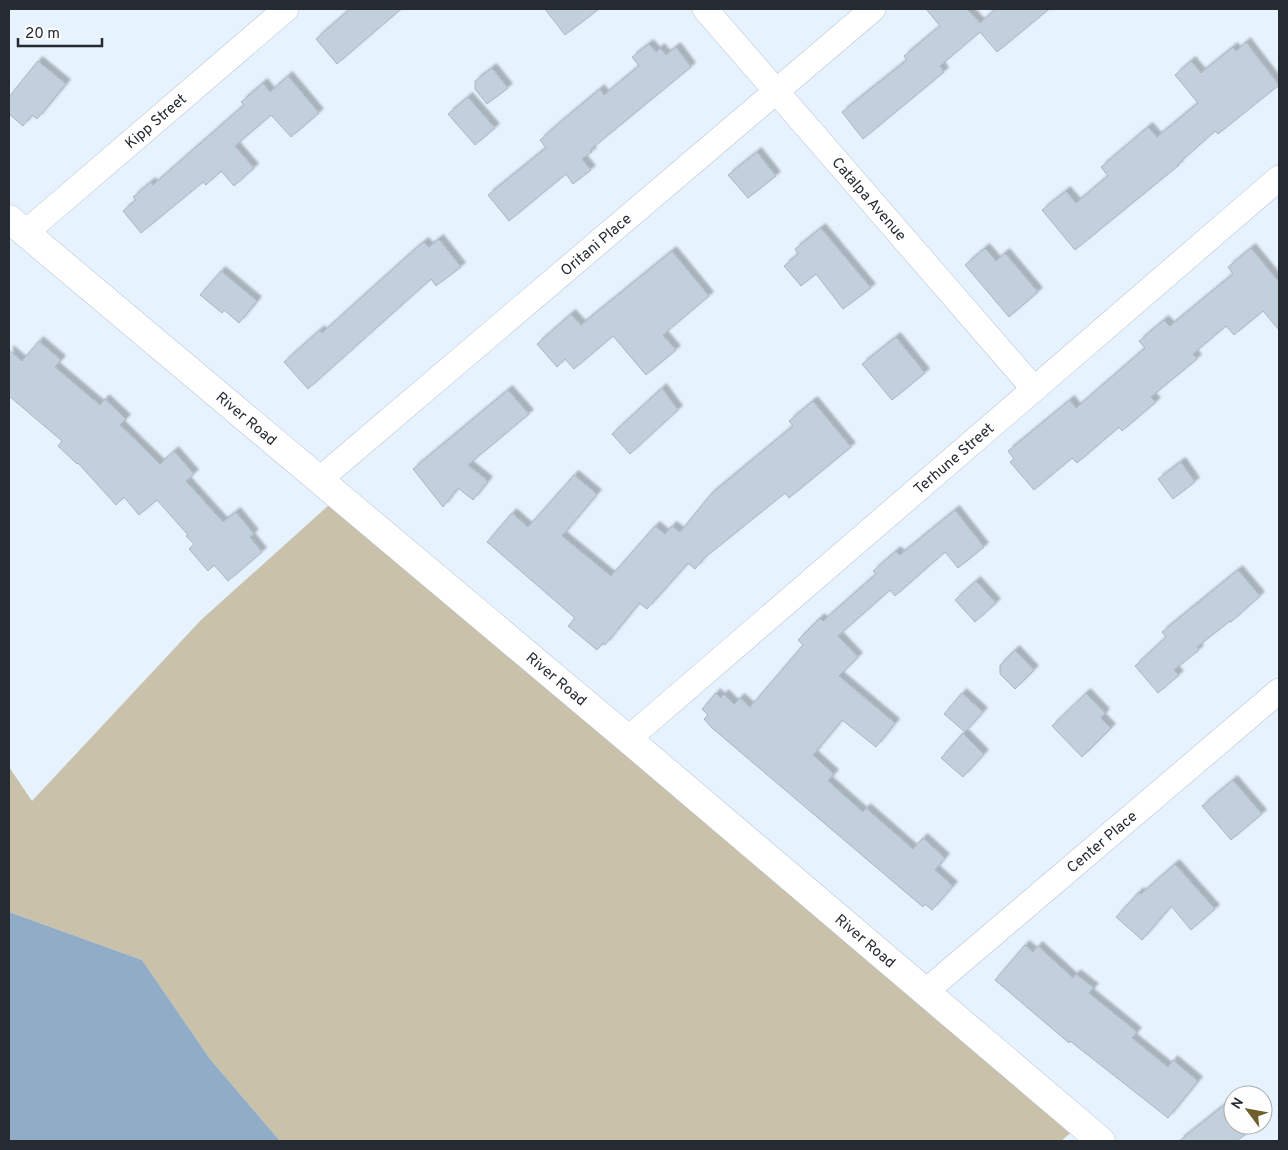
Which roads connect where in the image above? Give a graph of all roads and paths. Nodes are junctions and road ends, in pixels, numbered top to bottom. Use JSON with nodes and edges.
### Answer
{"nodes":[{"id":1,"x":286,"y":9,"type":"edge"},
{"id":2,"x":705,"y":9,"type":"edge"},
{"id":3,"x":873,"y":9,"type":"edge"},
{"id":4,"x":776,"y":91,"type":"junction"},
{"id":5,"x":1279,"y":178,"type":"edge"},
{"id":6,"x":17,"y":226,"type":"edge"},
{"id":7,"x":1034,"y":389,"type":"junction"},
{"id":8,"x":320,"y":479,"type":"junction"},
{"id":9,"x":1279,"y":691,"type":"edge"},
{"id":10,"x":628,"y":739,"type":"junction"},
{"id":11,"x":925,"y":992,"type":"junction"},
{"id":12,"x":1101,"y":1141,"type":"edge"}],
"edges":[{"from":1,"to":6,"type":"street","name":"Kipp Street"},
{"from":2,"to":4,"type":"street","name":"Catalpa Avenue"},
{"from":3,"to":4,"type":"street","name":"Oritani Place"},
{"from":4,"to":7,"type":"street","name":"Catalpa Avenue"},
{"from":4,"to":8,"type":"street","name":"Oritani Place"},
{"from":5,"to":7,"type":"street","name":"Terhune Street"},
{"from":6,"to":8,"type":"main road","name":"River Road"},
{"from":7,"to":10,"type":"street","name":"Terhune Street"},
{"from":8,"to":10,"type":"main road","name":"River Road"},
{"from":9,"to":11,"type":"street","name":"Center Place"},
{"from":10,"to":11,"type":"main road","name":"River Road"},
{"from":11,"to":12,"type":"main road","name":"River Road"}]}
